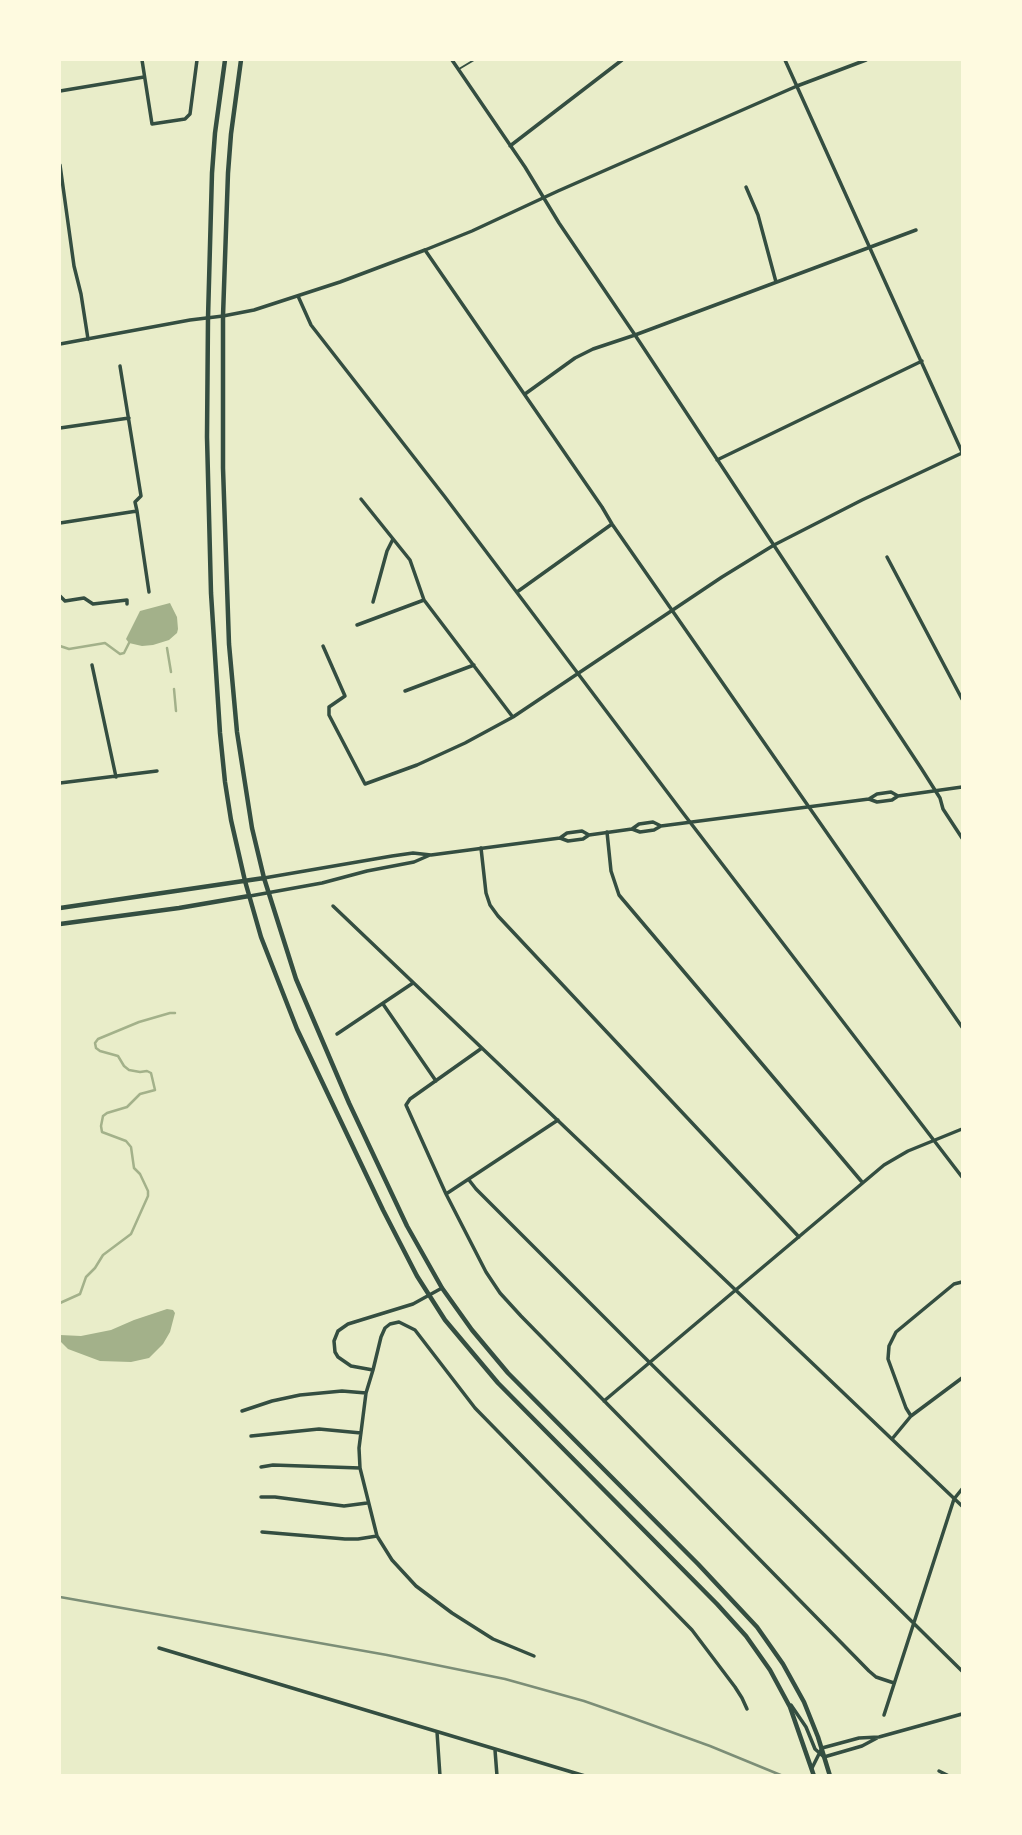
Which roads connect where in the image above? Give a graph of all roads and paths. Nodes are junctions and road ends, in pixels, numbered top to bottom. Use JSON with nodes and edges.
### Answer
{"nodes":[{"id":1,"x":142,"y":60,"type":"edge"},
{"id":2,"x":197,"y":60,"type":"edge"},
{"id":3,"x":225,"y":60,"type":"edge"},
{"id":4,"x":241,"y":60,"type":"edge"},
{"id":5,"x":452,"y":60,"type":"edge"},
{"id":6,"x":474,"y":60,"type":"edge"},
{"id":7,"x":622,"y":60,"type":"edge"},
{"id":8,"x":785,"y":60,"type":"edge"},
{"id":9,"x":848,"y":60,"type":"edge"},
{"id":10,"x":866,"y":60,"type":"edge"},
{"id":11,"x":850,"y":65,"type":"junction"},
{"id":12,"x":458,"y":70,"type":"junction"},
{"id":13,"x":144,"y":77,"type":"junction"},
{"id":14,"x":797,"y":86,"type":"junction"},
{"id":15,"x":60,"y":91,"type":"edge"},
{"id":16,"x":510,"y":145,"type":"junction"},
{"id":17,"x":60,"y":165,"type":"edge"},
{"id":18,"x":747,"y":187,"type":"dead end"},
{"id":19,"x":543,"y":197,"type":"junction"},
{"id":20,"x":916,"y":230,"type":"dead end"},
{"id":21,"x":870,"y":247,"type":"junction"},
{"id":22,"x":425,"y":250,"type":"junction"},
{"id":23,"x":776,"y":282,"type":"junction"},
{"id":24,"x":299,"y":296,"type":"junction"},
{"id":25,"x":223,"y":316,"type":"junction"},
{"id":26,"x":208,"y":317,"type":"junction"},
{"id":27,"x":635,"y":335,"type":"junction"},
{"id":28,"x":88,"y":339,"type":"junction"},
{"id":29,"x":60,"y":344,"type":"edge"},
{"id":30,"x":922,"y":361,"type":"junction"},
{"id":31,"x":120,"y":366,"type":"dead end"},
{"id":32,"x":524,"y":394,"type":"junction"},
{"id":33,"x":129,"y":418,"type":"junction"},
{"id":34,"x":60,"y":428,"type":"edge"},
{"id":35,"x":962,"y":453,"type":"edge"},
{"id":36,"x":717,"y":460,"type":"junction"},
{"id":37,"x":360,"y":499,"type":"dead end"},
{"id":38,"x":137,"y":511,"type":"junction"},
{"id":39,"x":60,"y":523,"type":"edge"},
{"id":40,"x":612,"y":524,"type":"junction"},
{"id":41,"x":393,"y":540,"type":"junction"},
{"id":42,"x":774,"y":545,"type":"junction"},
{"id":43,"x":887,"y":557,"type":"dead end"},
{"id":44,"x":149,"y":592,"type":"dead end"},
{"id":45,"x":517,"y":592,"type":"junction"},
{"id":46,"x":60,"y":596,"type":"edge"},
{"id":47,"x":424,"y":600,"type":"junction"},
{"id":48,"x":373,"y":602,"type":"dead end"},
{"id":49,"x":127,"y":604,"type":"dead end"},
{"id":50,"x":673,"y":610,"type":"junction"},
{"id":51,"x":357,"y":625,"type":"dead end"},
{"id":52,"x":323,"y":646,"type":"dead end"},
{"id":53,"x":474,"y":664,"type":"junction"},
{"id":54,"x":92,"y":666,"type":"dead end"},
{"id":55,"x":578,"y":673,"type":"junction"},
{"id":56,"x":405,"y":691,"type":"dead end"},
{"id":57,"x":962,"y":699,"type":"edge"},
{"id":58,"x":513,"y":717,"type":"junction"},
{"id":59,"x":157,"y":771,"type":"dead end"},
{"id":60,"x":116,"y":777,"type":"junction"},
{"id":61,"x":60,"y":783,"type":"edge"},
{"id":62,"x":962,"y":787,"type":"edge"},
{"id":63,"x":935,"y":791,"type":"junction"},
{"id":64,"x":898,"y":796,"type":"junction"},
{"id":65,"x":869,"y":799,"type":"junction"},
{"id":66,"x":809,"y":807,"type":"junction"},
{"id":67,"x":691,"y":822,"type":"junction"},
{"id":68,"x":661,"y":826,"type":"junction"},
{"id":69,"x":632,"y":829,"type":"junction"},
{"id":70,"x":607,"y":832,"type":"junction"},
{"id":71,"x":589,"y":835,"type":"junction"},
{"id":72,"x":560,"y":838,"type":"junction"},
{"id":73,"x":962,"y":838,"type":"edge"},
{"id":74,"x":481,"y":848,"type":"junction"},
{"id":75,"x":432,"y":855,"type":"junction"},
{"id":76,"x":264,"y":878,"type":"junction"},
{"id":77,"x":245,"y":881,"type":"junction"},
{"id":78,"x":268,"y":893,"type":"junction"},
{"id":79,"x":249,"y":896,"type":"junction"},
{"id":80,"x":333,"y":906,"type":"dead end"},
{"id":81,"x":60,"y":908,"type":"edge"},
{"id":82,"x":60,"y":924,"type":"edge"},
{"id":83,"x":413,"y":983,"type":"junction"},
{"id":84,"x":383,"y":1003,"type":"junction"},
{"id":85,"x":962,"y":1027,"type":"edge"},
{"id":86,"x":337,"y":1034,"type":"dead end"},
{"id":87,"x":482,"y":1048,"type":"junction"},
{"id":88,"x":436,"y":1081,"type":"junction"},
{"id":89,"x":558,"y":1120,"type":"junction"},
{"id":90,"x":962,"y":1129,"type":"edge"},
{"id":91,"x":934,"y":1140,"type":"junction"},
{"id":92,"x":962,"y":1177,"type":"edge"},
{"id":93,"x":468,"y":1180,"type":"junction"},
{"id":94,"x":862,"y":1182,"type":"junction"},
{"id":95,"x":446,"y":1194,"type":"junction"},
{"id":96,"x":799,"y":1237,"type":"junction"},
{"id":97,"x":962,"y":1282,"type":"edge"},
{"id":98,"x":442,"y":1288,"type":"junction"},
{"id":99,"x":735,"y":1290,"type":"junction"},
{"id":100,"x":429,"y":1296,"type":"junction"},
{"id":101,"x":650,"y":1363,"type":"junction"},
{"id":102,"x":373,"y":1370,"type":"junction"},
{"id":103,"x":962,"y":1378,"type":"edge"},
{"id":104,"x":366,"y":1393,"type":"junction"},
{"id":105,"x":604,"y":1401,"type":"junction"},
{"id":106,"x":242,"y":1411,"type":"dead end"},
{"id":107,"x":911,"y":1416,"type":"junction"},
{"id":108,"x":361,"y":1433,"type":"junction"},
{"id":109,"x":251,"y":1436,"type":"dead end"},
{"id":110,"x":892,"y":1439,"type":"junction"},
{"id":111,"x":261,"y":1467,"type":"dead end"},
{"id":112,"x":360,"y":1468,"type":"junction"},
{"id":113,"x":962,"y":1489,"type":"edge"},
{"id":114,"x":261,"y":1497,"type":"dead end"},
{"id":115,"x":954,"y":1499,"type":"junction"},
{"id":116,"x":368,"y":1503,"type":"junction"},
{"id":117,"x":962,"y":1506,"type":"edge"},
{"id":118,"x":262,"y":1532,"type":"dead end"},
{"id":119,"x":377,"y":1536,"type":"junction"},
{"id":120,"x":913,"y":1623,"type":"junction"},
{"id":121,"x":159,"y":1648,"type":"dead end"},
{"id":122,"x":534,"y":1656,"type":"dead end"},
{"id":123,"x":962,"y":1671,"type":"edge"},
{"id":124,"x":894,"y":1683,"type":"junction"},
{"id":125,"x":780,"y":1689,"type":"junction"},
{"id":126,"x":747,"y":1709,"type":"dead end"},
{"id":127,"x":962,"y":1714,"type":"edge"},
{"id":128,"x":884,"y":1715,"type":"dead end"},
{"id":129,"x":437,"y":1732,"type":"junction"},
{"id":130,"x":878,"y":1737,"type":"junction"},
{"id":131,"x":495,"y":1749,"type":"junction"},
{"id":132,"x":820,"y":1750,"type":"junction"},
{"id":133,"x":824,"y":1756,"type":"junction"},
{"id":134,"x":812,"y":1768,"type":"junction"},
{"id":135,"x":939,"y":1771,"type":"dead end"},
{"id":136,"x":440,"y":1776,"type":"edge"},
{"id":137,"x":497,"y":1776,"type":"edge"},
{"id":138,"x":585,"y":1776,"type":"edge"},
{"id":139,"x":814,"y":1776,"type":"edge"},
{"id":140,"x":830,"y":1776,"type":"edge"},
{"id":141,"x":949,"y":1776,"type":"edge"}],
"edges":[{"from":1,"to":13,"type":"street"},
{"from":2,"to":13,"type":"street"},
{"from":3,"to":26,"type":"main road"},
{"from":4,"to":25,"type":"main road"},
{"from":5,"to":12,"type":"street"},
{"from":6,"to":12,"type":"lane"},
{"from":7,"to":16,"type":"street"},
{"from":8,"to":14,"type":"street"},
{"from":9,"to":11,"type":"street"},
{"from":10,"to":11,"type":"street"},
{"from":11,"to":14,"type":"street"},
{"from":12,"to":16,"type":"street"},
{"from":13,"to":15,"type":"street"},
{"from":14,"to":19,"type":"street"},
{"from":14,"to":21,"type":"street"},
{"from":16,"to":19,"type":"street"},
{"from":17,"to":28,"type":"street"},
{"from":18,"to":23,"type":"street"},
{"from":19,"to":22,"type":"street"},
{"from":19,"to":27,"type":"street"},
{"from":20,"to":21,"type":"street"},
{"from":21,"to":23,"type":"street"},
{"from":21,"to":30,"type":"street"},
{"from":22,"to":24,"type":"street"},
{"from":22,"to":32,"type":"street"},
{"from":23,"to":27,"type":"street"},
{"from":24,"to":25,"type":"street"},
{"from":24,"to":45,"type":"street"},
{"from":25,"to":26,"type":"street"},
{"from":25,"to":76,"type":"main road"},
{"from":26,"to":28,"type":"street"},
{"from":26,"to":77,"type":"main road"},
{"from":27,"to":32,"type":"street"},
{"from":27,"to":36,"type":"street"},
{"from":28,"to":29,"type":"street"},
{"from":30,"to":35,"type":"street"},
{"from":30,"to":36,"type":"street"},
{"from":31,"to":33,"type":"street"},
{"from":32,"to":40,"type":"street"},
{"from":33,"to":34,"type":"street"},
{"from":33,"to":38,"type":"street"},
{"from":35,"to":42,"type":"street"},
{"from":36,"to":42,"type":"street"},
{"from":37,"to":41,"type":"street"},
{"from":38,"to":39,"type":"street"},
{"from":38,"to":44,"type":"street"},
{"from":40,"to":45,"type":"street"},
{"from":40,"to":50,"type":"street"},
{"from":41,"to":47,"type":"street"},
{"from":41,"to":48,"type":"street"},
{"from":42,"to":50,"type":"street"},
{"from":42,"to":63,"type":"street"},
{"from":43,"to":57,"type":"street"},
{"from":45,"to":55,"type":"street"},
{"from":46,"to":49,"type":"street"},
{"from":47,"to":51,"type":"street"},
{"from":47,"to":53,"type":"street"},
{"from":50,"to":55,"type":"street"},
{"from":50,"to":66,"type":"street"},
{"from":52,"to":58,"type":"street"},
{"from":53,"to":56,"type":"street"},
{"from":53,"to":58,"type":"street"},
{"from":54,"to":60,"type":"street"},
{"from":55,"to":58,"type":"street"},
{"from":55,"to":67,"type":"street"},
{"from":59,"to":60,"type":"street"},
{"from":60,"to":61,"type":"street"},
{"from":62,"to":63,"type":"street"},
{"from":63,"to":64,"type":"street"},
{"from":63,"to":73,"type":"street"},
{"from":64,"to":65,"type":"street"},
{"from":64,"to":65,"type":"street"},
{"from":65,"to":66,"type":"street"},
{"from":66,"to":67,"type":"street"},
{"from":66,"to":85,"type":"street"},
{"from":67,"to":68,"type":"street"},
{"from":67,"to":91,"type":"street"},
{"from":68,"to":69,"type":"street"},
{"from":68,"to":69,"type":"street"},
{"from":69,"to":70,"type":"street"},
{"from":70,"to":71,"type":"street"},
{"from":70,"to":94,"type":"street"},
{"from":71,"to":72,"type":"street"},
{"from":71,"to":72,"type":"street"},
{"from":72,"to":74,"type":"street"},
{"from":74,"to":75,"type":"street"},
{"from":74,"to":96,"type":"street"},
{"from":75,"to":76,"type":"street"},
{"from":75,"to":78,"type":"street"},
{"from":76,"to":77,"type":"main road"},
{"from":76,"to":78,"type":"main road"},
{"from":77,"to":79,"type":"main road"},
{"from":77,"to":81,"type":"main road"},
{"from":78,"to":79,"type":"street"},
{"from":78,"to":98,"type":"main road"},
{"from":79,"to":82,"type":"main road"},
{"from":79,"to":100,"type":"main road"},
{"from":80,"to":83,"type":"street"},
{"from":83,"to":84,"type":"street"},
{"from":83,"to":87,"type":"street"},
{"from":84,"to":86,"type":"street"},
{"from":84,"to":88,"type":"street"},
{"from":87,"to":88,"type":"street"},
{"from":87,"to":89,"type":"street"},
{"from":88,"to":95,"type":"street"},
{"from":89,"to":93,"type":"street"},
{"from":89,"to":99,"type":"street"},
{"from":90,"to":91,"type":"street"},
{"from":91,"to":92,"type":"street"},
{"from":91,"to":94,"type":"street"},
{"from":93,"to":95,"type":"street"},
{"from":93,"to":101,"type":"street"},
{"from":94,"to":96,"type":"street"},
{"from":95,"to":105,"type":"street"},
{"from":96,"to":99,"type":"street"},
{"from":97,"to":107,"type":"street"},
{"from":98,"to":100,"type":"street"},
{"from":98,"to":132,"type":"main road"},
{"from":99,"to":101,"type":"street"},
{"from":99,"to":110,"type":"street"},
{"from":100,"to":102,"type":"street"},
{"from":100,"to":125,"type":"main road"},
{"from":101,"to":105,"type":"street"},
{"from":101,"to":120,"type":"street"},
{"from":102,"to":104,"type":"street"},
{"from":102,"to":126,"type":"street"},
{"from":103,"to":107,"type":"street"},
{"from":104,"to":106,"type":"street"},
{"from":104,"to":108,"type":"street"},
{"from":105,"to":124,"type":"street"},
{"from":107,"to":110,"type":"street"},
{"from":108,"to":109,"type":"street"},
{"from":108,"to":112,"type":"street"},
{"from":110,"to":115,"type":"street"},
{"from":111,"to":112,"type":"street"},
{"from":112,"to":116,"type":"street"},
{"from":113,"to":115,"type":"street"},
{"from":114,"to":116,"type":"street"},
{"from":115,"to":117,"type":"street"},
{"from":115,"to":120,"type":"street"},
{"from":116,"to":119,"type":"street"},
{"from":118,"to":119,"type":"street"},
{"from":119,"to":122,"type":"street"},
{"from":120,"to":123,"type":"street"},
{"from":120,"to":124,"type":"street"},
{"from":121,"to":129,"type":"street"},
{"from":124,"to":128,"type":"street"},
{"from":125,"to":132,"type":"street"},
{"from":125,"to":134,"type":"main road"},
{"from":127,"to":130,"type":"street"},
{"from":129,"to":131,"type":"street"},
{"from":129,"to":136,"type":"street"},
{"from":130,"to":132,"type":"street"},
{"from":130,"to":133,"type":"street"},
{"from":131,"to":137,"type":"street"},
{"from":131,"to":138,"type":"street"},
{"from":132,"to":133,"type":"main road"},
{"from":132,"to":134,"type":"street"},
{"from":133,"to":140,"type":"main road"},
{"from":134,"to":139,"type":"main road"},
{"from":135,"to":141,"type":"street"}]}
